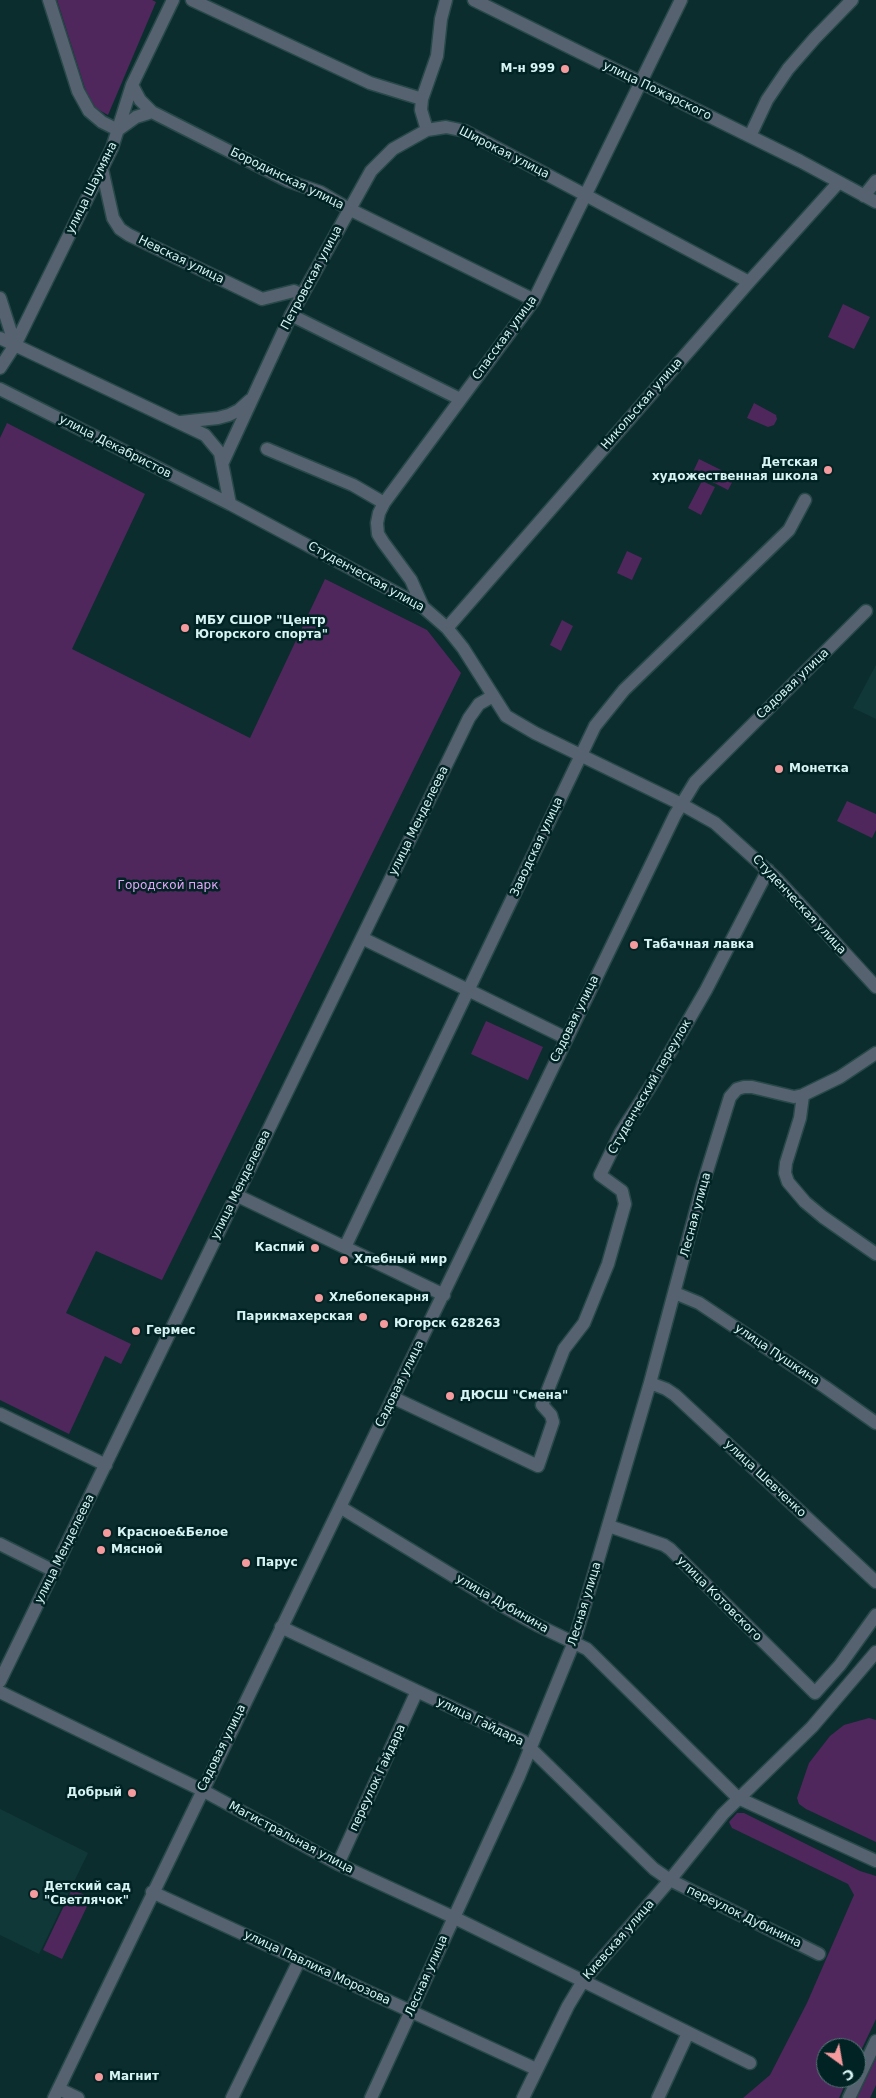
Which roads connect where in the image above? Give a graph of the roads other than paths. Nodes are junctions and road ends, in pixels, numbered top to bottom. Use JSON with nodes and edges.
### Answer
{"nodes":[{"id":1,"x":49,"y":0,"type":"edge"},
{"id":2,"x":192,"y":0,"type":"edge"},
{"id":3,"x":446,"y":0,"type":"edge"},
{"id":4,"x":474,"y":0,"type":"edge"},
{"id":5,"x":681,"y":0,"type":"edge"},
{"id":6,"x":852,"y":0,"type":"edge"},
{"id":7,"x":171,"y":1,"type":"edge"},
{"id":8,"x":641,"y":83,"type":"junction"},
{"id":9,"x":132,"y":85,"type":"junction"},
{"id":10,"x":422,"y":98,"type":"junction"},
{"id":11,"x":152,"y":112,"type":"junction"},
{"id":12,"x":118,"y":130,"type":"junction"},
{"id":13,"x":427,"y":130,"type":"junction"},
{"id":14,"x":750,"y":136,"type":"junction"},
{"id":15,"x":102,"y":169,"type":"junction"},
{"id":16,"x":876,"y":181,"type":"edge"},
{"id":17,"x":839,"y":182,"type":"junction"},
{"id":18,"x":587,"y":195,"type":"junction"},
{"id":19,"x":870,"y":199,"type":"edge"},
{"id":20,"x":349,"y":209,"type":"junction"},
{"id":21,"x":749,"y":282,"type":"junction"},
{"id":22,"x":302,"y":295,"type":"junction"},
{"id":23,"x":0,"y":298,"type":"edge"},
{"id":24,"x":534,"y":300,"type":"junction"},
{"id":25,"x":291,"y":315,"type":"junction"},
{"id":26,"x":0,"y":338,"type":"edge"},
{"id":27,"x":15,"y":345,"type":"junction"},
{"id":28,"x":0,"y":368,"type":"edge"},
{"id":29,"x":0,"y":389,"type":"edge"},
{"id":30,"x":254,"y":397,"type":"junction"},
{"id":31,"x":460,"y":398,"type":"junction"},
{"id":32,"x":180,"y":423,"type":"junction"},
{"id":33,"x":267,"y":449,"type":"dead end"},
{"id":34,"x":222,"y":462,"type":"junction"},
{"id":35,"x":805,"y":500,"type":"dead end"},
{"id":36,"x":384,"y":503,"type":"junction"},
{"id":37,"x":230,"y":504,"type":"junction"},
{"id":38,"x":423,"y":607,"type":"junction"},
{"id":39,"x":866,"y":611,"type":"dead end"},
{"id":40,"x":447,"y":628,"type":"junction"},
{"id":41,"x":493,"y":696,"type":"junction"},
{"id":42,"x":581,"y":755,"type":"junction"},
{"id":43,"x":681,"y":804,"type":"junction"},
{"id":44,"x":768,"y":870,"type":"junction"},
{"id":45,"x":362,"y":938,"type":"junction"},
{"id":46,"x":876,"y":987,"type":"edge"},
{"id":47,"x":469,"y":991,"type":"junction"},
{"id":48,"x":566,"y":1038,"type":"junction"},
{"id":49,"x":876,"y":1053,"type":"edge"},
{"id":50,"x":803,"y":1095,"type":"junction"},
{"id":51,"x":236,"y":1195,"type":"junction"},
{"id":52,"x":345,"y":1247,"type":"junction"},
{"id":53,"x":876,"y":1254,"type":"edge"},
{"id":54,"x":675,"y":1293,"type":"junction"},
{"id":55,"x":444,"y":1295,"type":"junction"},
{"id":56,"x":650,"y":1383,"type":"junction"},
{"id":57,"x":394,"y":1398,"type":"junction"},
{"id":58,"x":0,"y":1414,"type":"edge"},
{"id":59,"x":876,"y":1423,"type":"edge"},
{"id":60,"x":106,"y":1465,"type":"junction"},
{"id":61,"x":340,"y":1507,"type":"junction"},
{"id":62,"x":609,"y":1526,"type":"junction"},
{"id":63,"x":0,"y":1544,"type":"edge"},
{"id":64,"x":54,"y":1571,"type":"junction"},
{"id":65,"x":876,"y":1582,"type":"edge"},
{"id":66,"x":876,"y":1615,"type":"edge"},
{"id":67,"x":281,"y":1627,"type":"junction"},
{"id":68,"x":574,"y":1642,"type":"junction"},
{"id":69,"x":876,"y":1652,"type":"edge"},
{"id":70,"x":871,"y":1662,"type":"edge"},
{"id":71,"x":0,"y":1681,"type":"edge"},
{"id":72,"x":0,"y":1692,"type":"edge"},
{"id":73,"x":417,"y":1692,"type":"junction"},
{"id":74,"x":530,"y":1748,"type":"junction"},
{"id":75,"x":202,"y":1790,"type":"junction"},
{"id":76,"x":738,"y":1798,"type":"junction"},
{"id":77,"x":876,"y":1861,"type":"edge"},
{"id":78,"x":338,"y":1864,"type":"junction"},
{"id":79,"x":670,"y":1880,"type":"junction"},
{"id":80,"x":152,"y":1892,"type":"junction"},
{"id":81,"x":454,"y":1917,"type":"junction"},
{"id":82,"x":818,"y":1954,"type":"dead end"},
{"id":83,"x":299,"y":1961,"type":"junction"},
{"id":84,"x":583,"y":1981,"type":"junction"},
{"id":85,"x":411,"y":2012,"type":"junction"},
{"id":86,"x":688,"y":2033,"type":"junction"},
{"id":87,"x":876,"y":2041,"type":"edge"},
{"id":88,"x":750,"y":2063,"type":"dead end"},
{"id":89,"x":536,"y":2069,"type":"junction"},
{"id":90,"x":56,"y":2094,"type":"edge"},
{"id":91,"x":78,"y":2098,"type":"edge"},
{"id":92,"x":232,"y":2098,"type":"edge"},
{"id":93,"x":371,"y":2098,"type":"edge"},
{"id":94,"x":523,"y":2098,"type":"edge"},
{"id":95,"x":658,"y":2098,"type":"edge"},
{"id":96,"x":849,"y":2098,"type":"edge"}],
"edges":[{"from":1,"to":12,"type":"street"},
{"from":2,"to":10,"type":"street"},
{"from":3,"to":10,"type":"street"},
{"from":4,"to":8,"type":"street","name":"улица Пожарского"},
{"from":5,"to":8,"type":"street","name":"Спасская улица"},
{"from":6,"to":14,"type":"street"},
{"from":7,"to":9,"type":"street","name":"улица Шаумяна"},
{"from":8,"to":14,"type":"street","name":"улица Пожарского"},
{"from":8,"to":18,"type":"street","name":"Спасская улица"},
{"from":9,"to":11,"type":"street","name":"Бородинская улица"},
{"from":9,"to":12,"type":"street","name":"улица Шаумяна"},
{"from":10,"to":13,"type":"street"},
{"from":11,"to":12,"type":"street"},
{"from":11,"to":20,"type":"street","name":"Бородинская улица"},
{"from":12,"to":15,"type":"street","name":"улица Шаумяна"},
{"from":13,"to":18,"type":"street","name":"Широкая улица"},
{"from":13,"to":20,"type":"street","name":"Петровская улица"},
{"from":14,"to":17,"type":"street","name":"улица Пожарского"},
{"from":15,"to":22,"type":"street","name":"Невская улица"},
{"from":15,"to":27,"type":"street","name":"улица Шаумяна"},
{"from":16,"to":19,"type":"street"},
{"from":17,"to":19,"type":"street","name":"улица Пожарского"},
{"from":17,"to":21,"type":"street","name":"Никольская улица"},
{"from":18,"to":21,"type":"street","name":"Широкая улица"},
{"from":18,"to":24,"type":"street","name":"Спасская улица"},
{"from":20,"to":22,"type":"street","name":"Петровская улица"},
{"from":20,"to":24,"type":"street","name":"Бородинская улица"},
{"from":21,"to":40,"type":"street","name":"Никольская улица"},
{"from":22,"to":25,"type":"street","name":"Петровская улица"},
{"from":23,"to":27,"type":"street"},
{"from":24,"to":31,"type":"street","name":"Спасская улица"},
{"from":25,"to":30,"type":"street","name":"Петровская улица"},
{"from":25,"to":31,"type":"street"},
{"from":26,"to":27,"type":"street"},
{"from":27,"to":28,"type":"street","name":"улица Шаумяна"},
{"from":27,"to":32,"type":"street"},
{"from":29,"to":37,"type":"street","name":"улица Декабристов"},
{"from":30,"to":32,"type":"street","name":"Петровская улица"},
{"from":30,"to":34,"type":"street","name":"Петровская улица"},
{"from":31,"to":36,"type":"street","name":"Спасская улица"},
{"from":32,"to":34,"type":"street"},
{"from":33,"to":36,"type":"street"},
{"from":34,"to":37,"type":"street"},
{"from":35,"to":42,"type":"street","name":"Заводская улица"},
{"from":36,"to":38,"type":"street","name":"Спасская улица"},
{"from":37,"to":38,"type":"street","name":"Студенческая улица"},
{"from":38,"to":40,"type":"street","name":"Студенческая улица"},
{"from":39,"to":43,"type":"street","name":"Садовая улица"},
{"from":40,"to":41,"type":"street","name":"Студенческая улица"},
{"from":41,"to":42,"type":"street","name":"Студенческая улица"},
{"from":41,"to":45,"type":"street","name":"улица Менделеева"},
{"from":42,"to":43,"type":"street","name":"Студенческая улица"},
{"from":42,"to":47,"type":"street","name":"Заводская улица"},
{"from":43,"to":44,"type":"street","name":"Студенческая улица"},
{"from":43,"to":48,"type":"street","name":"Садовая улица"},
{"from":44,"to":46,"type":"street","name":"Студенческая улица"},
{"from":44,"to":57,"type":"street","name":"Студенческий переулок"},
{"from":45,"to":47,"type":"street"},
{"from":45,"to":51,"type":"street","name":"улица Менделеева"},
{"from":47,"to":48,"type":"street"},
{"from":47,"to":52,"type":"street","name":"Заводская улица"},
{"from":48,"to":55,"type":"street","name":"Садовая улица"},
{"from":49,"to":50,"type":"street"},
{"from":50,"to":53,"type":"street"},
{"from":50,"to":54,"type":"street","name":"Лесная улица"},
{"from":51,"to":52,"type":"street"},
{"from":51,"to":60,"type":"street","name":"улица Менделеева"},
{"from":52,"to":55,"type":"street"},
{"from":54,"to":56,"type":"street","name":"Лесная улица"},
{"from":54,"to":59,"type":"street","name":"улица Пушкина"},
{"from":55,"to":57,"type":"street","name":"Садовая улица"},
{"from":56,"to":62,"type":"street","name":"Лесная улица"},
{"from":56,"to":65,"type":"street","name":"улица Шевченко"},
{"from":57,"to":61,"type":"street","name":"Садовая улица"},
{"from":58,"to":60,"type":"street"},
{"from":60,"to":64,"type":"street","name":"улица Менделеева"},
{"from":61,"to":67,"type":"street","name":"Садовая улица"},
{"from":61,"to":68,"type":"street","name":"улица Дубинина"},
{"from":62,"to":66,"type":"street","name":"улица Котовского"},
{"from":62,"to":68,"type":"street","name":"Лесная улица"},
{"from":63,"to":64,"type":"street"},
{"from":64,"to":71,"type":"street","name":"улица Менделеева"},
{"from":67,"to":73,"type":"street","name":"улица Гайдара"},
{"from":67,"to":75,"type":"street","name":"Садовая улица"},
{"from":68,"to":74,"type":"street","name":"Лесная улица"},
{"from":68,"to":76,"type":"street","name":"улица Дубинина"},
{"from":69,"to":70,"type":"street","name":"Киевская улица"},
{"from":70,"to":76,"type":"street","name":"Киевская улица"},
{"from":72,"to":75,"type":"street","name":"Магистральная улица"},
{"from":73,"to":74,"type":"street","name":"улица Гайдара"},
{"from":73,"to":78,"type":"street","name":"переулок Гайдара"},
{"from":74,"to":79,"type":"street","name":"улица Гайдара"},
{"from":74,"to":81,"type":"street","name":"Лесная улица"},
{"from":75,"to":78,"type":"street","name":"Магистральная улица"},
{"from":75,"to":80,"type":"street","name":"Садовая улица"},
{"from":76,"to":77,"type":"street"},
{"from":76,"to":79,"type":"street","name":"Киевская улица"},
{"from":78,"to":81,"type":"street","name":"Магистральная улица"},
{"from":79,"to":82,"type":"street","name":"переулок Дубинина"},
{"from":79,"to":84,"type":"street","name":"Киевская улица"},
{"from":80,"to":83,"type":"street","name":"улица Павлика Морозова"},
{"from":80,"to":90,"type":"street","name":"Садовая улица"},
{"from":81,"to":84,"type":"street","name":"Магистральная улица"},
{"from":81,"to":85,"type":"street","name":"Лесная улица"},
{"from":83,"to":85,"type":"street","name":"улица Павлика Морозова"},
{"from":83,"to":92,"type":"street"},
{"from":84,"to":86,"type":"street","name":"Магистральная улица"},
{"from":84,"to":89,"type":"street","name":"Киевская улица"},
{"from":85,"to":89,"type":"street","name":"улица Павлика Морозова"},
{"from":85,"to":93,"type":"street","name":"Лесная улица"},
{"from":86,"to":88,"type":"street","name":"Магистральная улица"},
{"from":86,"to":95,"type":"street"},
{"from":87,"to":96,"type":"street"},
{"from":89,"to":94,"type":"street","name":"Киевская улица"},
{"from":90,"to":91,"type":"street"}]}
